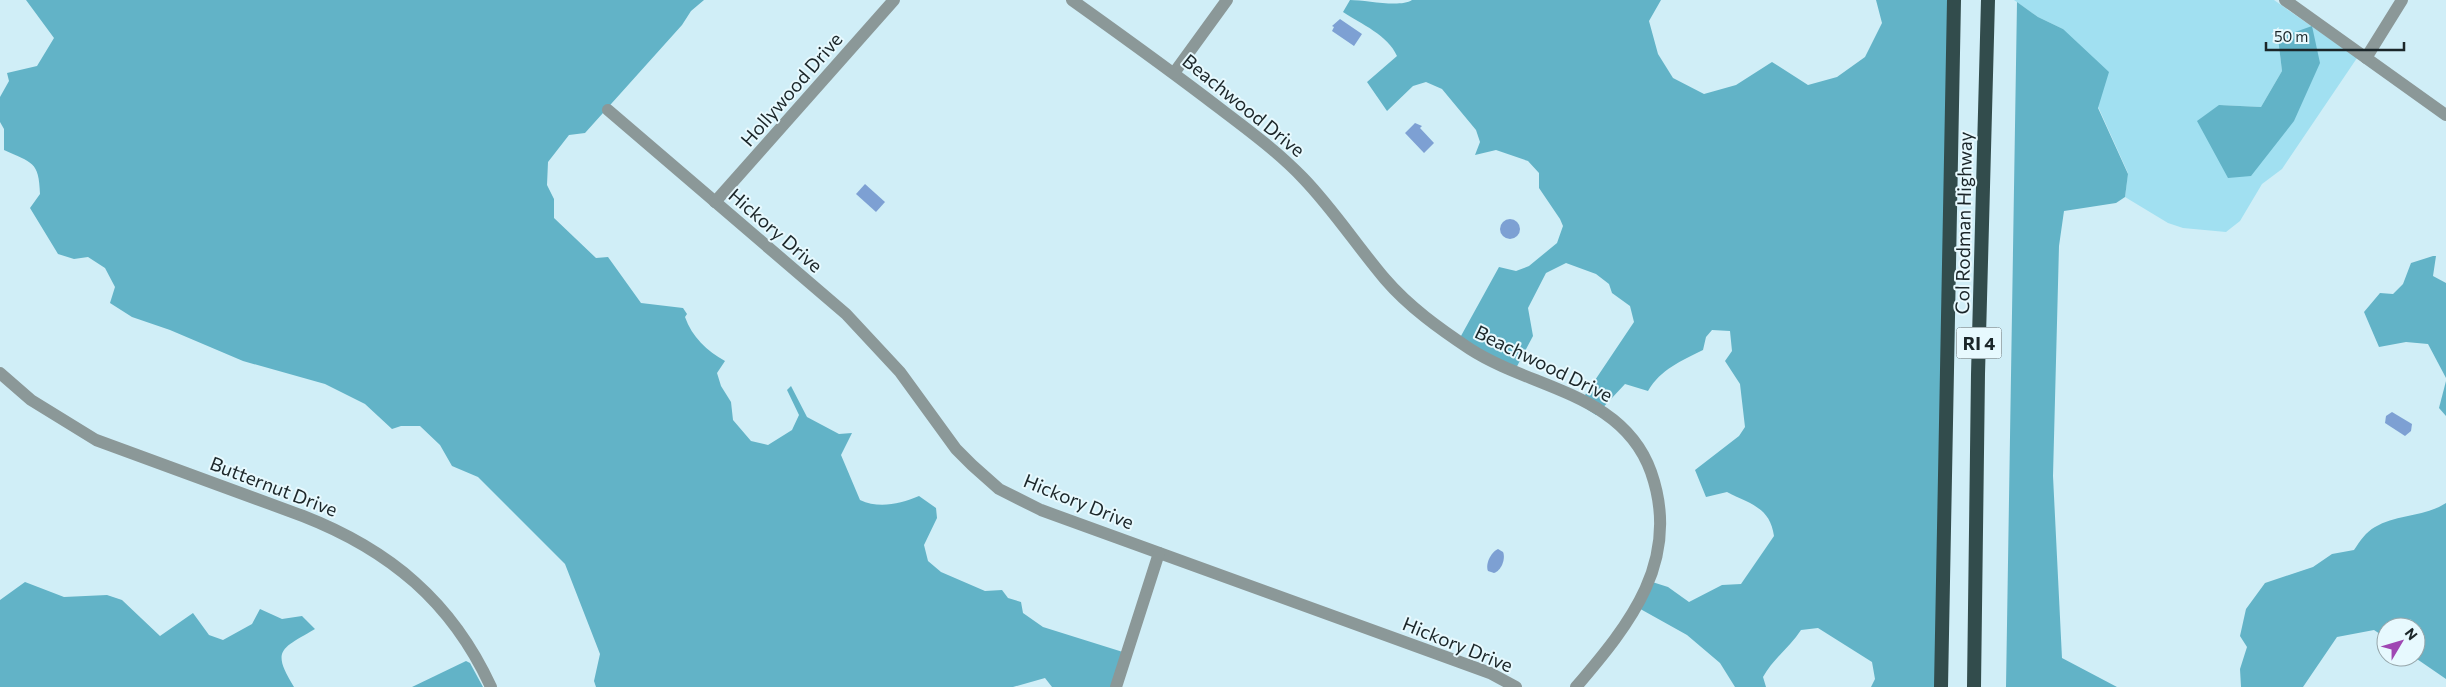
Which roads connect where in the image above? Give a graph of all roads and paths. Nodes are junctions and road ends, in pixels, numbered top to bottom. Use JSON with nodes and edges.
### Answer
{"nodes":[{"id":1,"x":894,"y":0,"type":"edge"},
{"id":2,"x":1072,"y":0,"type":"edge"},
{"id":3,"x":1227,"y":0,"type":"edge"},
{"id":4,"x":1954,"y":0,"type":"edge"},
{"id":5,"x":1988,"y":0,"type":"edge"},
{"id":6,"x":2286,"y":0,"type":"edge"},
{"id":7,"x":2402,"y":0,"type":"edge"},
{"id":8,"x":2366,"y":58,"type":"junction"},
{"id":9,"x":1174,"y":73,"type":"junction"},
{"id":10,"x":608,"y":110,"type":"dead end"},
{"id":11,"x":2446,"y":115,"type":"edge"},
{"id":12,"x":715,"y":202,"type":"junction"},
{"id":13,"x":0,"y":373,"type":"edge"},
{"id":14,"x":1159,"y":553,"type":"junction"},
{"id":15,"x":492,"y":687,"type":"edge"},
{"id":16,"x":1116,"y":687,"type":"edge"},
{"id":17,"x":1516,"y":687,"type":"edge"},
{"id":18,"x":1576,"y":687,"type":"edge"},
{"id":19,"x":1941,"y":687,"type":"edge"},
{"id":20,"x":1974,"y":687,"type":"edge"}],
"edges":[{"from":1,"to":12,"type":"street","name":"Hollywood Drive"},
{"from":2,"to":9,"type":"street","name":"Beachwood Drive"},
{"from":3,"to":9,"type":"street"},
{"from":4,"to":19,"type":"highway","name":"Col Rodman Highway","number":"RI 4"},
{"from":5,"to":20,"type":"highway","name":"Col Rodman Highway","number":"RI 4"},
{"from":6,"to":8,"type":"street"},
{"from":7,"to":8,"type":"street"},
{"from":8,"to":11,"type":"street"},
{"from":9,"to":18,"type":"street","name":"Beachwood Drive"},
{"from":10,"to":12,"type":"street","name":"Hickory Drive"},
{"from":12,"to":14,"type":"street","name":"Hickory Drive"},
{"from":13,"to":15,"type":"street","name":"Butternut Drive"},
{"from":14,"to":16,"type":"street"},
{"from":14,"to":17,"type":"street","name":"Hickory Drive"}]}
